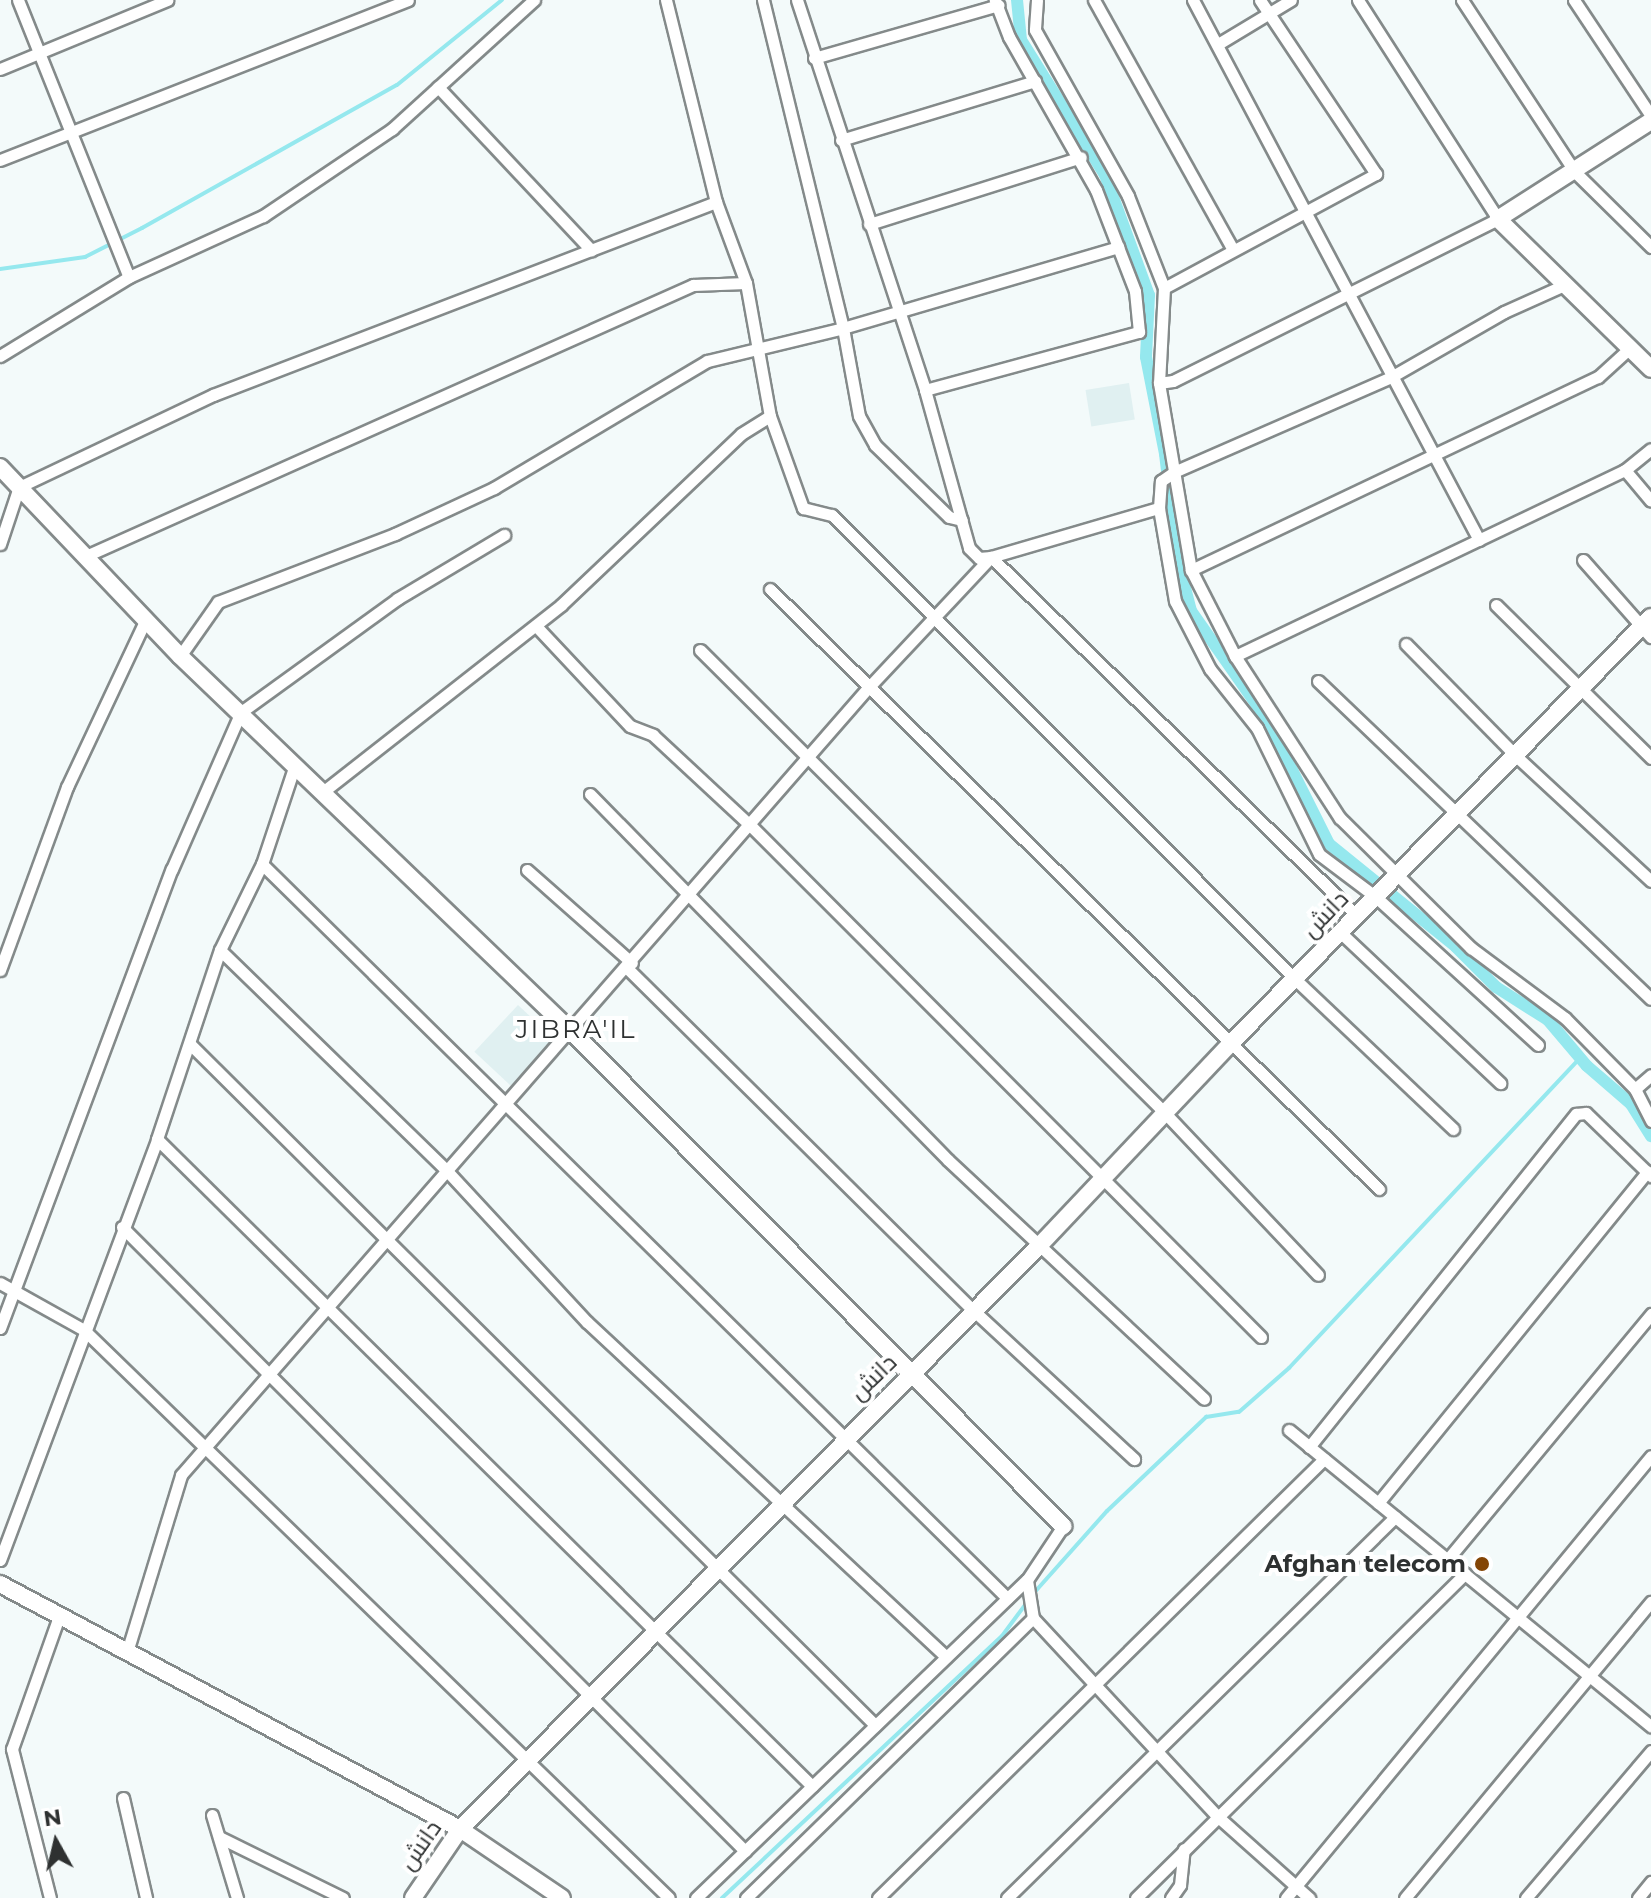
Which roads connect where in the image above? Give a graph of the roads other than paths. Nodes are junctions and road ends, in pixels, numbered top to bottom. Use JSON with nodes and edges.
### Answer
{"nodes":[{"id":1,"x":18,"y":0,"type":"edge"},
{"id":2,"x":167,"y":0,"type":"edge"},
{"id":3,"x":408,"y":0,"type":"edge"},
{"id":4,"x":534,"y":0,"type":"edge"},
{"id":5,"x":666,"y":0,"type":"edge"},
{"id":6,"x":763,"y":0,"type":"edge"},
{"id":7,"x":797,"y":0,"type":"edge"},
{"id":8,"x":1037,"y":0,"type":"edge"},
{"id":9,"x":1094,"y":0,"type":"edge"},
{"id":10,"x":1193,"y":0,"type":"edge"},
{"id":11,"x":1260,"y":0,"type":"edge"},
{"id":12,"x":1291,"y":0,"type":"edge"},
{"id":13,"x":1358,"y":0,"type":"edge"},
{"id":14,"x":1462,"y":0,"type":"edge"},
{"id":15,"x":1574,"y":0,"type":"edge"},
{"id":16,"x":997,"y":2,"type":"edge"},
{"id":17,"x":1269,"y":13,"type":"junction"},
{"id":18,"x":1218,"y":44,"type":"junction"},
{"id":19,"x":36,"y":54,"type":"junction"},
{"id":20,"x":814,"y":58,"type":"junction"},
{"id":21,"x":0,"y":69,"type":"edge"},
{"id":22,"x":1035,"y":81,"type":"junction"},
{"id":23,"x":438,"y":87,"type":"junction"},
{"id":24,"x":1651,"y":119,"type":"edge"},
{"id":25,"x":74,"y":132,"type":"junction"},
{"id":26,"x":841,"y":140,"type":"junction"},
{"id":27,"x":1079,"y":158,"type":"junction"},
{"id":28,"x":0,"y":160,"type":"edge"},
{"id":29,"x":1575,"y":172,"type":"junction"},
{"id":30,"x":716,"y":202,"type":"junction"},
{"id":31,"x":1309,"y":212,"type":"junction"},
{"id":32,"x":1498,"y":219,"type":"junction"},
{"id":33,"x":869,"y":224,"type":"junction"},
{"id":34,"x":1118,"y":247,"type":"junction"},
{"id":35,"x":1651,"y":247,"type":"edge"},
{"id":36,"x":1232,"y":248,"type":"junction"},
{"id":37,"x":591,"y":250,"type":"junction"},
{"id":38,"x":129,"y":277,"type":"junction"},
{"id":39,"x":746,"y":283,"type":"junction"},
{"id":40,"x":1564,"y":285,"type":"junction"},
{"id":41,"x":1164,"y":288,"type":"junction"},
{"id":42,"x":1349,"y":289,"type":"junction"},
{"id":43,"x":898,"y":310,"type":"junction"},
{"id":44,"x":843,"y":328,"type":"junction"},
{"id":45,"x":1631,"y":347,"type":"junction"},
{"id":46,"x":755,"y":349,"type":"junction"},
{"id":47,"x":0,"y":356,"type":"edge"},
{"id":48,"x":1651,"y":369,"type":"edge"},
{"id":49,"x":1391,"y":377,"type":"junction"},
{"id":50,"x":1159,"y":383,"type":"junction"},
{"id":51,"x":925,"y":390,"type":"junction"},
{"id":52,"x":770,"y":416,"type":"junction"},
{"id":53,"x":1651,"y":449,"type":"edge"},
{"id":54,"x":1436,"y":456,"type":"junction"},
{"id":55,"x":0,"y":467,"type":"edge"},
{"id":56,"x":1625,"y":470,"type":"junction"},
{"id":57,"x":1176,"y":471,"type":"junction"},
{"id":58,"x":19,"y":487,"type":"junction"},
{"id":59,"x":1651,"y":501,"type":"edge"},
{"id":60,"x":1159,"y":508,"type":"junction"},
{"id":61,"x":962,"y":520,"type":"junction"},
{"id":62,"x":504,"y":535,"type":"dead end"},
{"id":63,"x":1479,"y":540,"type":"junction"},
{"id":64,"x":0,"y":544,"type":"edge"},
{"id":65,"x":88,"y":555,"type":"junction"},
{"id":66,"x":991,"y":557,"type":"junction"},
{"id":67,"x":1583,"y":560,"type":"dead end"},
{"id":68,"x":1191,"y":570,"type":"junction"},
{"id":69,"x":770,"y":589,"type":"dead end"},
{"id":70,"x":1496,"y":605,"type":"dead end"},
{"id":71,"x":934,"y":618,"type":"junction"},
{"id":72,"x":145,"y":621,"type":"junction"},
{"id":73,"x":536,"y":626,"type":"junction"},
{"id":74,"x":1648,"y":627,"type":"edge"},
{"id":75,"x":1406,"y":644,"type":"dead end"},
{"id":76,"x":700,"y":650,"type":"dead end"},
{"id":77,"x":180,"y":656,"type":"junction"},
{"id":78,"x":1235,"y":656,"type":"junction"},
{"id":79,"x":1318,"y":681,"type":"dead end"},
{"id":80,"x":867,"y":689,"type":"junction"},
{"id":81,"x":1580,"y":692,"type":"junction"},
{"id":82,"x":241,"y":712,"type":"junction"},
{"id":83,"x":1516,"y":756,"type":"junction"},
{"id":84,"x":1651,"y":758,"type":"edge"},
{"id":85,"x":809,"y":759,"type":"junction"},
{"id":86,"x":295,"y":765,"type":"junction"},
{"id":87,"x":324,"y":791,"type":"junction"},
{"id":88,"x":590,"y":794,"type":"dead end"},
{"id":89,"x":1455,"y":813,"type":"junction"},
{"id":90,"x":751,"y":826,"type":"junction"},
{"id":91,"x":262,"y":864,"type":"junction"},
{"id":92,"x":527,"y":870,"type":"dead end"},
{"id":93,"x":1393,"y":876,"type":"junction"},
{"id":94,"x":1651,"y":881,"type":"edge"},
{"id":95,"x":1376,"y":897,"type":"junction"},
{"id":96,"x":688,"y":899,"type":"junction"},
{"id":97,"x":1357,"y":916,"type":"junction"},
{"id":98,"x":1341,"y":933,"type":"junction"},
{"id":99,"x":220,"y":950,"type":"junction"},
{"id":100,"x":630,"y":966,"type":"junction"},
{"id":101,"x":0,"y":970,"type":"edge"},
{"id":102,"x":1295,"y":979,"type":"junction"},
{"id":103,"x":1651,"y":999,"type":"edge"},
{"id":104,"x":572,"y":1032,"type":"junction"},
{"id":105,"x":1231,"y":1043,"type":"junction"},
{"id":106,"x":190,"y":1044,"type":"junction"},
{"id":107,"x":1538,"y":1045,"type":"dead end"},
{"id":108,"x":1651,"y":1075,"type":"edge"},
{"id":109,"x":1500,"y":1083,"type":"dead end"},
{"id":110,"x":1635,"y":1089,"type":"junction"},
{"id":111,"x":508,"y":1104,"type":"junction"},
{"id":112,"x":1164,"y":1112,"type":"junction"},
{"id":113,"x":1651,"y":1121,"type":"edge"},
{"id":114,"x":1453,"y":1129,"type":"dead end"},
{"id":115,"x":157,"y":1139,"type":"junction"},
{"id":116,"x":448,"y":1172,"type":"junction"},
{"id":117,"x":1649,"y":1174,"type":"edge"},
{"id":118,"x":1103,"y":1179,"type":"junction"},
{"id":119,"x":1379,"y":1189,"type":"dead end"},
{"id":120,"x":122,"y":1227,"type":"junction"},
{"id":121,"x":387,"y":1242,"type":"junction"},
{"id":122,"x":1039,"y":1246,"type":"junction"},
{"id":123,"x":1318,"y":1275,"type":"dead end"},
{"id":124,"x":0,"y":1283,"type":"edge"},
{"id":125,"x":15,"y":1289,"type":"junction"},
{"id":126,"x":327,"y":1308,"type":"junction"},
{"id":127,"x":972,"y":1309,"type":"junction"},
{"id":128,"x":1651,"y":1314,"type":"edge"},
{"id":129,"x":0,"y":1328,"type":"edge"},
{"id":130,"x":84,"y":1330,"type":"junction"},
{"id":131,"x":1261,"y":1337,"type":"dead end"},
{"id":132,"x":269,"y":1374,"type":"junction"},
{"id":133,"x":910,"y":1375,"type":"junction"},
{"id":134,"x":1204,"y":1399,"type":"dead end"},
{"id":135,"x":1289,"y":1430,"type":"dead end"},
{"id":136,"x":844,"y":1437,"type":"junction"},
{"id":137,"x":207,"y":1445,"type":"junction"},
{"id":138,"x":1309,"y":1447,"type":"junction"},
{"id":139,"x":1651,"y":1456,"type":"edge"},
{"id":140,"x":1134,"y":1459,"type":"dead end"},
{"id":141,"x":1324,"y":1459,"type":"junction"},
{"id":142,"x":780,"y":1502,"type":"junction"},
{"id":143,"x":1378,"y":1503,"type":"junction"},
{"id":144,"x":1395,"y":1517,"type":"junction"},
{"id":145,"x":1063,"y":1526,"type":"joint"},
{"id":146,"x":0,"y":1560,"type":"edge"},
{"id":147,"x":1447,"y":1560,"type":"junction"},
{"id":148,"x":717,"y":1570,"type":"junction"},
{"id":149,"x":1465,"y":1574,"type":"junction"},
{"id":150,"x":1027,"y":1580,"type":"junction"},
{"id":151,"x":0,"y":1584,"type":"edge"},
{"id":152,"x":1007,"y":1598,"type":"junction"},
{"id":153,"x":1651,"y":1602,"type":"edge"},
{"id":154,"x":59,"y":1616,"type":"junction"},
{"id":155,"x":1517,"y":1616,"type":"junction"},
{"id":156,"x":1033,"y":1618,"type":"junction"},
{"id":157,"x":655,"y":1636,"type":"junction"},
{"id":158,"x":127,"y":1652,"type":"junction"},
{"id":159,"x":946,"y":1657,"type":"junction"},
{"id":160,"x":1589,"y":1676,"type":"junction"},
{"id":161,"x":1093,"y":1684,"type":"junction"},
{"id":162,"x":589,"y":1698,"type":"junction"},
{"id":163,"x":875,"y":1725,"type":"junction"},
{"id":164,"x":1651,"y":1726,"type":"edge"},
{"id":165,"x":1154,"y":1750,"type":"junction"},
{"id":166,"x":1651,"y":1751,"type":"edge"},
{"id":167,"x":527,"y":1765,"type":"junction"},
{"id":168,"x":812,"y":1786,"type":"junction"},
{"id":169,"x":123,"y":1798,"type":"dead end"},
{"id":170,"x":212,"y":1815,"type":"dead end"},
{"id":171,"x":1216,"y":1815,"type":"junction"},
{"id":172,"x":460,"y":1829,"type":"junction"},
{"id":173,"x":219,"y":1837,"type":"junction"},
{"id":174,"x":1184,"y":1849,"type":"junction"},
{"id":175,"x":745,"y":1851,"type":"junction"},
{"id":176,"x":1651,"y":1882,"type":"edge"},
{"id":177,"x":1296,"y":1886,"type":"junction"},
{"id":178,"x":50,"y":1898,"type":"edge"},
{"id":179,"x":146,"y":1898,"type":"edge"},
{"id":180,"x":237,"y":1898,"type":"edge"},
{"id":181,"x":343,"y":1898,"type":"edge"},
{"id":182,"x":413,"y":1898,"type":"edge"},
{"id":183,"x":562,"y":1898,"type":"edge"},
{"id":184,"x":669,"y":1898,"type":"edge"},
{"id":185,"x":696,"y":1898,"type":"edge"},
{"id":186,"x":746,"y":1898,"type":"edge"},
{"id":187,"x":878,"y":1898,"type":"edge"},
{"id":188,"x":1007,"y":1898,"type":"edge"},
{"id":189,"x":1136,"y":1898,"type":"edge"},
{"id":190,"x":1171,"y":1898,"type":"edge"},
{"id":191,"x":1286,"y":1898,"type":"edge"},
{"id":192,"x":1309,"y":1898,"type":"edge"},
{"id":193,"x":1405,"y":1898,"type":"edge"},
{"id":194,"x":1526,"y":1898,"type":"edge"},
{"id":195,"x":1638,"y":1898,"type":"edge"}],
"edges":[{"from":1,"to":19,"type":"street"},
{"from":2,"to":19,"type":"street"},
{"from":3,"to":25,"type":"street"},
{"from":4,"to":23,"type":"street"},
{"from":5,"to":30,"type":"street"},
{"from":6,"to":44,"type":"street"},
{"from":7,"to":20,"type":"street"},
{"from":8,"to":41,"type":"street"},
{"from":9,"to":36,"type":"street"},
{"from":10,"to":18,"type":"street"},
{"from":11,"to":17,"type":"street"},
{"from":12,"to":17,"type":"street"},
{"from":13,"to":32,"type":"street"},
{"from":14,"to":29,"type":"street"},
{"from":15,"to":24,"type":"street"},
{"from":16,"to":20,"type":"street"},
{"from":16,"to":22,"type":"street"},
{"from":17,"to":18,"type":"street"},
{"from":17,"to":31,"type":"street"},
{"from":18,"to":31,"type":"street"},
{"from":19,"to":21,"type":"street"},
{"from":19,"to":25,"type":"street"},
{"from":20,"to":26,"type":"street"},
{"from":22,"to":26,"type":"street"},
{"from":22,"to":27,"type":"street"},
{"from":23,"to":37,"type":"street"},
{"from":23,"to":38,"type":"street"},
{"from":24,"to":29,"type":"main road"},
{"from":25,"to":28,"type":"street"},
{"from":25,"to":38,"type":"street"},
{"from":26,"to":33,"type":"street"},
{"from":27,"to":33,"type":"street"},
{"from":27,"to":34,"type":"street"},
{"from":29,"to":32,"type":"main road"},
{"from":29,"to":35,"type":"street"},
{"from":30,"to":37,"type":"street"},
{"from":30,"to":39,"type":"street"},
{"from":31,"to":36,"type":"street"},
{"from":31,"to":42,"type":"street"},
{"from":32,"to":40,"type":"main road"},
{"from":32,"to":42,"type":"street"},
{"from":33,"to":43,"type":"street"},
{"from":34,"to":43,"type":"street"},
{"from":34,"to":51,"type":"street"},
{"from":36,"to":41,"type":"street"},
{"from":37,"to":58,"type":"street"},
{"from":38,"to":47,"type":"street"},
{"from":39,"to":46,"type":"street"},
{"from":39,"to":65,"type":"street"},
{"from":40,"to":45,"type":"main road"},
{"from":40,"to":49,"type":"street"},
{"from":41,"to":50,"type":"street"},
{"from":42,"to":49,"type":"street"},
{"from":42,"to":50,"type":"street"},
{"from":43,"to":44,"type":"street"},
{"from":43,"to":51,"type":"street"},
{"from":44,"to":46,"type":"street"},
{"from":44,"to":61,"type":"street"},
{"from":45,"to":48,"type":"main road"},
{"from":45,"to":54,"type":"street"},
{"from":46,"to":52,"type":"street"},
{"from":46,"to":77,"type":"street"},
{"from":49,"to":54,"type":"street"},
{"from":49,"to":57,"type":"street"},
{"from":50,"to":57,"type":"street"},
{"from":51,"to":61,"type":"street"},
{"from":52,"to":71,"type":"street"},
{"from":52,"to":73,"type":"street"},
{"from":53,"to":56,"type":"street"},
{"from":54,"to":63,"type":"street"},
{"from":54,"to":68,"type":"street"},
{"from":55,"to":58,"type":"main road"},
{"from":56,"to":59,"type":"street"},
{"from":56,"to":63,"type":"street"},
{"from":57,"to":60,"type":"street"},
{"from":57,"to":68,"type":"street"},
{"from":58,"to":64,"type":"street"},
{"from":58,"to":65,"type":"main road"},
{"from":60,"to":66,"type":"street"},
{"from":60,"to":95,"type":"street"},
{"from":61,"to":66,"type":"street"},
{"from":62,"to":82,"type":"street"},
{"from":63,"to":78,"type":"street"},
{"from":65,"to":72,"type":"main road"},
{"from":66,"to":71,"type":"street"},
{"from":66,"to":97,"type":"street"},
{"from":67,"to":74,"type":"street"},
{"from":68,"to":78,"type":"street"},
{"from":69,"to":80,"type":"street"},
{"from":70,"to":81,"type":"street"},
{"from":71,"to":80,"type":"street"},
{"from":71,"to":102,"type":"street"},
{"from":72,"to":77,"type":"main road"},
{"from":72,"to":101,"type":"street"},
{"from":73,"to":87,"type":"street"},
{"from":73,"to":90,"type":"street"},
{"from":74,"to":81,"type":"main road","name":"دانش"},
{"from":75,"to":83,"type":"street"},
{"from":76,"to":85,"type":"street"},
{"from":77,"to":82,"type":"main road"},
{"from":78,"to":93,"type":"street"},
{"from":79,"to":89,"type":"street"},
{"from":80,"to":85,"type":"street"},
{"from":80,"to":105,"type":"street"},
{"from":81,"to":83,"type":"main road","name":"دانش"},
{"from":81,"to":84,"type":"street"},
{"from":82,"to":86,"type":"main road"},
{"from":82,"to":125,"type":"street"},
{"from":83,"to":89,"type":"main road","name":"دانش"},
{"from":83,"to":94,"type":"street"},
{"from":85,"to":90,"type":"street"},
{"from":85,"to":112,"type":"street"},
{"from":86,"to":87,"type":"main road"},
{"from":86,"to":91,"type":"street"},
{"from":87,"to":104,"type":"main road"},
{"from":88,"to":96,"type":"street"},
{"from":89,"to":93,"type":"main road","name":"دانش"},
{"from":89,"to":103,"type":"street"},
{"from":90,"to":96,"type":"street"},
{"from":90,"to":118,"type":"street"},
{"from":91,"to":99,"type":"street"},
{"from":91,"to":111,"type":"street"},
{"from":92,"to":100,"type":"street"},
{"from":93,"to":95,"type":"main road","name":"دانش"},
{"from":93,"to":110,"type":"street"},
{"from":95,"to":97,"type":"main road","name":"دانش"},
{"from":95,"to":107,"type":"street"},
{"from":96,"to":100,"type":"street"},
{"from":96,"to":122,"type":"street"},
{"from":97,"to":98,"type":"main road","name":"دانش"},
{"from":98,"to":102,"type":"main road","name":"دانش"},
{"from":98,"to":109,"type":"street"},
{"from":99,"to":106,"type":"street"},
{"from":99,"to":116,"type":"street"},
{"from":100,"to":104,"type":"street"},
{"from":100,"to":127,"type":"street"},
{"from":102,"to":105,"type":"main road","name":"دانش"},
{"from":102,"to":114,"type":"street"},
{"from":104,"to":111,"type":"street"},
{"from":104,"to":133,"type":"main road"},
{"from":105,"to":112,"type":"main road","name":"دانش"},
{"from":105,"to":119,"type":"street"},
{"from":106,"to":115,"type":"street"},
{"from":106,"to":121,"type":"street"},
{"from":108,"to":110,"type":"street"},
{"from":110,"to":113,"type":"street"},
{"from":111,"to":116,"type":"street"},
{"from":111,"to":136,"type":"street"},
{"from":112,"to":118,"type":"main road","name":"دانش"},
{"from":112,"to":123,"type":"street"},
{"from":115,"to":120,"type":"street"},
{"from":115,"to":126,"type":"street"},
{"from":116,"to":121,"type":"street"},
{"from":116,"to":142,"type":"street"},
{"from":117,"to":138,"type":"street"},
{"from":117,"to":143,"type":"street"},
{"from":118,"to":122,"type":"main road","name":"دانش"},
{"from":118,"to":131,"type":"street"},
{"from":120,"to":130,"type":"street"},
{"from":120,"to":132,"type":"street"},
{"from":121,"to":126,"type":"street"},
{"from":121,"to":148,"type":"street"},
{"from":122,"to":127,"type":"main road","name":"دانش"},
{"from":122,"to":134,"type":"street"},
{"from":124,"to":125,"type":"street"},
{"from":125,"to":129,"type":"street"},
{"from":125,"to":130,"type":"street"},
{"from":126,"to":132,"type":"street"},
{"from":126,"to":157,"type":"street"},
{"from":127,"to":133,"type":"main road","name":"دانش"},
{"from":127,"to":140,"type":"street"},
{"from":128,"to":147,"type":"street"},
{"from":130,"to":137,"type":"street"},
{"from":130,"to":146,"type":"street"},
{"from":132,"to":137,"type":"street"},
{"from":132,"to":162,"type":"street"},
{"from":133,"to":136,"type":"main road","name":"دانش"},
{"from":133,"to":145,"type":"main road"},
{"from":135,"to":138,"type":"street"},
{"from":136,"to":142,"type":"main road","name":"دانش"},
{"from":136,"to":152,"type":"street"},
{"from":137,"to":158,"type":"street"},
{"from":137,"to":167,"type":"street"},
{"from":138,"to":141,"type":"street"},
{"from":139,"to":155,"type":"street"},
{"from":141,"to":143,"type":"street"},
{"from":141,"to":161,"type":"street"},
{"from":142,"to":148,"type":"main road","name":"دانش"},
{"from":142,"to":159,"type":"street"},
{"from":143,"to":144,"type":"street"},
{"from":144,"to":147,"type":"street"},
{"from":144,"to":165,"type":"street"},
{"from":145,"to":150,"type":"street"},
{"from":147,"to":149,"type":"street"},
{"from":148,"to":157,"type":"main road","name":"دانش"},
{"from":148,"to":163,"type":"street"},
{"from":149,"to":155,"type":"street"},
{"from":149,"to":171,"type":"street"},
{"from":150,"to":152,"type":"street"},
{"from":150,"to":156,"type":"street"},
{"from":151,"to":154,"type":"main road"},
{"from":152,"to":159,"type":"street"},
{"from":153,"to":160,"type":"street"},
{"from":154,"to":158,"type":"main road"},
{"from":154,"to":178,"type":"street"},
{"from":155,"to":160,"type":"street"},
{"from":155,"to":177,"type":"street"},
{"from":156,"to":161,"type":"street"},
{"from":156,"to":186,"type":"street"},
{"from":157,"to":162,"type":"main road","name":"دانش"},
{"from":157,"to":168,"type":"street"},
{"from":158,"to":172,"type":"main road"},
{"from":159,"to":163,"type":"street"},
{"from":160,"to":164,"type":"street"},
{"from":160,"to":193,"type":"street"},
{"from":161,"to":165,"type":"street"},
{"from":161,"to":187,"type":"street"},
{"from":162,"to":167,"type":"main road","name":"دانش"},
{"from":162,"to":175,"type":"street"},
{"from":163,"to":168,"type":"street"},
{"from":165,"to":171,"type":"street"},
{"from":165,"to":188,"type":"street"},
{"from":166,"to":194,"type":"street"},
{"from":167,"to":172,"type":"main road","name":"دانش"},
{"from":167,"to":184,"type":"street"},
{"from":168,"to":175,"type":"street"},
{"from":169,"to":179,"type":"street"},
{"from":170,"to":173,"type":"street"},
{"from":171,"to":174,"type":"street"},
{"from":171,"to":177,"type":"street"},
{"from":172,"to":182,"type":"main road","name":"دانش"},
{"from":172,"to":183,"type":"main road"},
{"from":173,"to":180,"type":"street"},
{"from":173,"to":181,"type":"street"},
{"from":174,"to":189,"type":"street"},
{"from":174,"to":190,"type":"street"},
{"from":175,"to":185,"type":"street"},
{"from":176,"to":195,"type":"street"},
{"from":177,"to":191,"type":"street"},
{"from":177,"to":192,"type":"street"}]}
